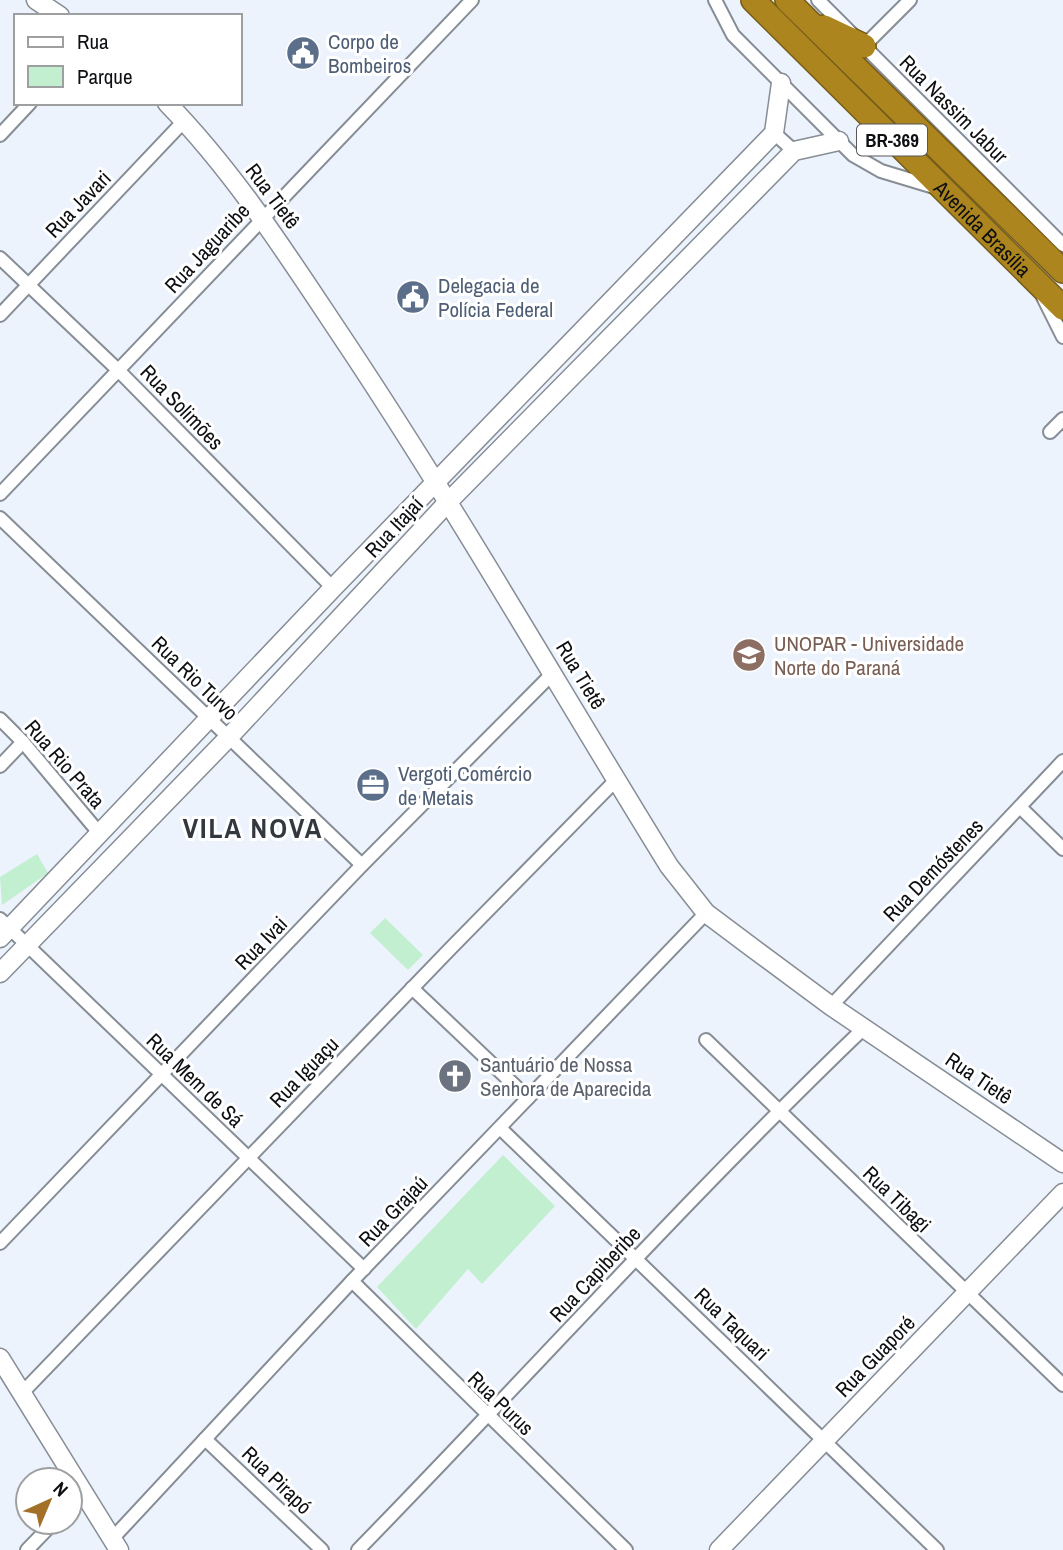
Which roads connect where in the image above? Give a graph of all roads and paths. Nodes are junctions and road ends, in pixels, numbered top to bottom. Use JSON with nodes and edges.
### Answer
{"nodes":[{"id":1,"x":36,"y":0,"type":"edge"},
{"id":2,"x":472,"y":0,"type":"edge"},
{"id":3,"x":715,"y":0,"type":"edge"},
{"id":4,"x":753,"y":0,"type":"edge"},
{"id":5,"x":910,"y":0,"type":"edge"},
{"id":6,"x":801,"y":4,"type":"edge"},
{"id":7,"x":57,"y":14,"type":"edge"},
{"id":8,"x":864,"y":46,"type":"junction"},
{"id":9,"x":781,"y":83,"type":"junction"},
{"id":10,"x":28,"y":105,"type":"edge"},
{"id":11,"x":169,"y":105,"type":"edge"},
{"id":12,"x":184,"y":121,"type":"junction"},
{"id":13,"x":774,"y":133,"type":"junction"},
{"id":14,"x":0,"y":135,"type":"edge"},
{"id":15,"x":839,"y":141,"type":"junction"},
{"id":16,"x":794,"y":151,"type":"junction"},
{"id":17,"x":940,"y":188,"type":"junction"},
{"id":18,"x":262,"y":217,"type":"junction"},
{"id":19,"x":1063,"y":244,"type":"edge"},
{"id":20,"x":0,"y":258,"type":"edge"},
{"id":21,"x":1063,"y":271,"type":"edge"},
{"id":22,"x":1033,"y":278,"type":"junction"},
{"id":23,"x":27,"y":286,"type":"junction"},
{"id":24,"x":1063,"y":308,"type":"edge"},
{"id":25,"x":0,"y":314,"type":"edge"},
{"id":26,"x":1063,"y":337,"type":"edge"},
{"id":27,"x":118,"y":370,"type":"junction"},
{"id":28,"x":1063,"y":419,"type":"edge"},
{"id":29,"x":1050,"y":432,"type":"dead end"},
{"id":30,"x":437,"y":482,"type":"junction"},
{"id":31,"x":0,"y":494,"type":"edge"},
{"id":32,"x":449,"y":501,"type":"junction"},
{"id":33,"x":0,"y":518,"type":"edge"},
{"id":34,"x":332,"y":588,"type":"junction"},
{"id":35,"x":553,"y":673,"type":"junction"},
{"id":36,"x":209,"y":718,"type":"junction"},
{"id":37,"x":0,"y":719,"type":"edge"},
{"id":38,"x":229,"y":737,"type":"junction"},
{"id":39,"x":23,"y":742,"type":"junction"},
{"id":40,"x":1063,"y":761,"type":"edge"},
{"id":41,"x":0,"y":766,"type":"edge"},
{"id":42,"x":616,"y":780,"type":"junction"},
{"id":43,"x":1020,"y":807,"type":"junction"},
{"id":44,"x":100,"y":834,"type":"junction"},
{"id":45,"x":1063,"y":849,"type":"edge"},
{"id":46,"x":362,"y":865,"type":"junction"},
{"id":47,"x":706,"y":913,"type":"junction"},
{"id":48,"x":3,"y":928,"type":"edge"},
{"id":49,"x":27,"y":945,"type":"junction"},
{"id":50,"x":0,"y":973,"type":"edge"},
{"id":51,"x":412,"y":988,"type":"junction"},
{"id":52,"x":831,"y":1006,"type":"junction"},
{"id":53,"x":864,"y":1028,"type":"junction"},
{"id":54,"x":706,"y":1040,"type":"dead end"},
{"id":55,"x":162,"y":1075,"type":"junction"},
{"id":56,"x":528,"y":1098,"type":"junction"},
{"id":57,"x":778,"y":1111,"type":"junction"},
{"id":58,"x":500,"y":1128,"type":"junction"},
{"id":59,"x":248,"y":1158,"type":"junction"},
{"id":60,"x":1063,"y":1163,"type":"edge"},
{"id":61,"x":1063,"y":1193,"type":"edge"},
{"id":62,"x":0,"y":1243,"type":"edge"},
{"id":63,"x":637,"y":1258,"type":"junction"},
{"id":64,"x":363,"y":1269,"type":"junction"},
{"id":65,"x":352,"y":1281,"type":"junction"},
{"id":66,"x":967,"y":1293,"type":"junction"},
{"id":67,"x":0,"y":1358,"type":"edge"},
{"id":68,"x":1063,"y":1385,"type":"edge"},
{"id":69,"x":22,"y":1394,"type":"junction"},
{"id":70,"x":488,"y":1417,"type":"junction"},
{"id":71,"x":205,"y":1438,"type":"junction"},
{"id":72,"x":825,"y":1441,"type":"junction"},
{"id":73,"x":59,"y":1466,"type":"edge"},
{"id":74,"x":84,"y":1508,"type":"edge"},
{"id":75,"x":40,"y":1536,"type":"edge"},
{"id":76,"x":115,"y":1545,"type":"edge"},
{"id":77,"x":27,"y":1550,"type":"edge"},
{"id":78,"x":322,"y":1550,"type":"edge"},
{"id":79,"x":358,"y":1550,"type":"edge"},
{"id":80,"x":626,"y":1550,"type":"edge"},
{"id":81,"x":719,"y":1550,"type":"edge"},
{"id":82,"x":937,"y":1550,"type":"edge"}],
"edges":[{"from":1,"to":7,"type":"street"},
{"from":2,"to":18,"type":"street","name":"Rua Jaguaribe"},
{"from":3,"to":9,"type":"street"},
{"from":4,"to":17,"type":"highway","name":"Avenida Brasília","number":"BR-369"},
{"from":5,"to":8,"type":"street"},
{"from":6,"to":8,"type":"highway"},
{"from":6,"to":21,"type":"highway","name":"Avenida Brasília","number":"BR-369"},
{"from":8,"to":19,"type":"street","name":"Rua Nassim Jabur"},
{"from":9,"to":13,"type":"street"},
{"from":9,"to":15,"type":"street"},
{"from":10,"to":14,"type":"street"},
{"from":11,"to":12,"type":"street","name":"Rua Tietê"},
{"from":12,"to":18,"type":"street","name":"Rua Tietê"},
{"from":12,"to":23,"type":"street","name":"Rua Javari"},
{"from":13,"to":16,"type":"street"},
{"from":13,"to":30,"type":"street","name":"Rua Itajaí"},
{"from":15,"to":16,"type":"street"},
{"from":15,"to":17,"type":"street"},
{"from":16,"to":32,"type":"street","name":"Rua Itajaí"},
{"from":17,"to":22,"type":"highway","name":"Avenida Brasília","number":"BR-369"},
{"from":18,"to":27,"type":"street","name":"Rua Jaguaribe"},
{"from":18,"to":30,"type":"street","name":"Rua Tietê"},
{"from":20,"to":23,"type":"street","name":"Rua Solimões"},
{"from":22,"to":24,"type":"highway","name":"Avenida Brasília","number":"BR-369"},
{"from":22,"to":26,"type":"street"},
{"from":23,"to":25,"type":"street","name":"Rua Javari"},
{"from":23,"to":27,"type":"street","name":"Rua Solimões"},
{"from":27,"to":31,"type":"street","name":"Rua Jaguaribe"},
{"from":27,"to":34,"type":"street","name":"Rua Solimões"},
{"from":28,"to":29,"type":"street"},
{"from":30,"to":32,"type":"street","name":"Rua Tietê"},
{"from":30,"to":34,"type":"street","name":"Rua Itajaí"},
{"from":32,"to":35,"type":"street","name":"Rua Tietê"},
{"from":32,"to":38,"type":"street","name":"Rua Itajaí"},
{"from":33,"to":36,"type":"street","name":"Rua Rio Turvo"},
{"from":34,"to":36,"type":"street","name":"Rua Itajaí"},
{"from":35,"to":42,"type":"street","name":"Rua Tietê"},
{"from":35,"to":46,"type":"street","name":"Rua Ivai"},
{"from":36,"to":38,"type":"street","name":"Rua Rio Turvo"},
{"from":36,"to":44,"type":"street","name":"Rua Itajaí"},
{"from":37,"to":39,"type":"street","name":"Rua Rio Prata"},
{"from":38,"to":46,"type":"street","name":"Rua Rio Turvo"},
{"from":38,"to":49,"type":"street","name":"Rua Itajaí"},
{"from":39,"to":41,"type":"street"},
{"from":39,"to":44,"type":"street","name":"Rua Rio Prata"},
{"from":40,"to":43,"type":"street","name":"Rua Demóstenes"},
{"from":42,"to":47,"type":"street","name":"Rua Tietê"},
{"from":42,"to":51,"type":"street","name":"Rua Iguaçu"},
{"from":43,"to":45,"type":"street"},
{"from":43,"to":52,"type":"street","name":"Rua Demóstenes"},
{"from":44,"to":48,"type":"street","name":"Rua Itajaí"},
{"from":46,"to":55,"type":"street","name":"Rua Ivai"},
{"from":47,"to":52,"type":"street","name":"Rua Tietê"},
{"from":47,"to":56,"type":"street","name":"Rua Grajaú"},
{"from":48,"to":49,"type":"street","name":"Rua Mem de Sá"},
{"from":49,"to":50,"type":"street","name":"Rua Itajaí"},
{"from":49,"to":55,"type":"street","name":"Rua Mem de Sá"},
{"from":51,"to":56,"type":"street"},
{"from":51,"to":59,"type":"street","name":"Rua Iguaçu"},
{"from":52,"to":53,"type":"street","name":"Rua Tietê"},
{"from":53,"to":57,"type":"street","name":"Rua Capiberibe"},
{"from":53,"to":60,"type":"street","name":"Rua Tietê"},
{"from":54,"to":57,"type":"street","name":"Rua Tibagi"},
{"from":55,"to":59,"type":"street","name":"Rua Mem de Sá"},
{"from":55,"to":62,"type":"street","name":"Rua Ivai"},
{"from":56,"to":58,"type":"street","name":"Rua Grajaú"},
{"from":57,"to":63,"type":"street","name":"Rua Capiberibe"},
{"from":57,"to":66,"type":"street","name":"Rua Tibagi"},
{"from":58,"to":63,"type":"street","name":"Rua Taquari"},
{"from":58,"to":64,"type":"street","name":"Rua Grajaú"},
{"from":59,"to":64,"type":"street","name":"Rua Mem de Sá"},
{"from":59,"to":69,"type":"street","name":"Rua Iguaçu"},
{"from":61,"to":66,"type":"street","name":"Rua Guaporé"},
{"from":63,"to":70,"type":"street","name":"Rua Capiberibe"},
{"from":63,"to":72,"type":"street","name":"Rua Taquari"},
{"from":64,"to":65,"type":"street","name":"Rua Grajaú"},
{"from":65,"to":70,"type":"street","name":"Rua Purus"},
{"from":65,"to":71,"type":"street","name":"Rua Grajaú"},
{"from":66,"to":68,"type":"street","name":"Rua Tibagi"},
{"from":66,"to":72,"type":"street","name":"Rua Guaporé"},
{"from":67,"to":69,"type":"street"},
{"from":69,"to":73,"type":"street"},
{"from":70,"to":79,"type":"street","name":"Rua Capiberibe"},
{"from":70,"to":80,"type":"street","name":"Rua Purus"},
{"from":71,"to":76,"type":"street","name":"Rua Grajaú"},
{"from":71,"to":78,"type":"street","name":"Rua Pirapó"},
{"from":72,"to":81,"type":"street","name":"Rua Guaporé"},
{"from":72,"to":82,"type":"street","name":"Rua Taquari"},
{"from":74,"to":76,"type":"street"},
{"from":75,"to":77,"type":"street"}]}
